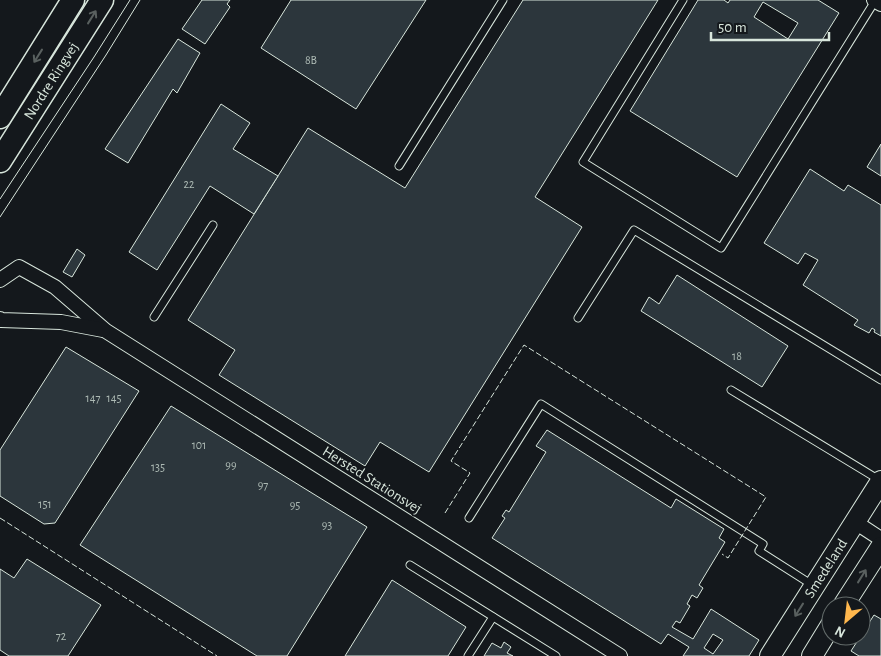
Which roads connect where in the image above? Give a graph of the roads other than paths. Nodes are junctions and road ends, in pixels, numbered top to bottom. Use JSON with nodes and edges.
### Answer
{"nodes":[{"id":1,"x":73,"y":0,"type":"edge"},
{"id":2,"x":102,"y":0,"type":"edge"},
{"id":3,"x":503,"y":0,"type":"edge"},
{"id":4,"x":683,"y":0,"type":"edge"},
{"id":5,"x":877,"y":2,"type":"edge"},
{"id":6,"x":0,"y":117,"type":"edge"},
{"id":7,"x":0,"y":161,"type":"edge"},
{"id":8,"x":400,"y":166,"type":"dead end"},
{"id":9,"x":213,"y":225,"type":"dead end"},
{"id":10,"x":0,"y":280,"type":"edge"},
{"id":11,"x":154,"y":316,"type":"dead end"},
{"id":12,"x":578,"y":318,"type":"dead end"},
{"id":13,"x":0,"y":319,"type":"edge"},
{"id":14,"x":106,"y":331,"type":"junction"},
{"id":15,"x":881,"y":380,"type":"edge"},
{"id":16,"x":731,"y":390,"type":"dead end"},
{"id":17,"x":881,"y":481,"type":"edge"},
{"id":18,"x":469,"y":518,"type":"dead end"},
{"id":19,"x":855,"y":522,"type":"junction"},
{"id":20,"x":881,"y":539,"type":"edge"},
{"id":21,"x":881,"y":546,"type":"edge"},
{"id":22,"x":410,"y":565,"type":"dead end"},
{"id":23,"x":814,"y":586,"type":"junction"},
{"id":24,"x":849,"y":596,"type":"edge"},
{"id":25,"x":493,"y":617,"type":"junction"},
{"id":26,"x":821,"y":641,"type":"edge"},
{"id":27,"x":468,"y":656,"type":"edge"},
{"id":28,"x":556,"y":656,"type":"edge"},
{"id":29,"x":620,"y":656,"type":"edge"},
{"id":30,"x":770,"y":656,"type":"edge"},
{"id":31,"x":812,"y":656,"type":"edge"}],
"edges":[{"from":1,"to":6,"type":"main road","name":"Nordre Ringvej","one_way":true},
{"from":7,"to":2,"type":"main road","name":"Nordre Ringvej","one_way":true},
{"from":3,"to":8,"type":"lane"},
{"from":4,"to":5,"type":"lane"},
{"from":9,"to":11,"type":"lane"},
{"from":10,"to":14,"type":"street","name":"Hersted Stationsvej"},
{"from":12,"to":15,"type":"lane"},
{"from":13,"to":14,"type":"street","name":"Hersted Stationsvej"},
{"from":14,"to":29,"type":"street","name":"Hersted Stationsvej"},
{"from":16,"to":17,"type":"lane"},
{"from":17,"to":19,"type":"street","name":"Smedeland"},
{"from":18,"to":23,"type":"lane"},
{"from":19,"to":20,"type":"street"},
{"from":19,"to":23,"type":"street","name":"Smedeland"},
{"from":24,"to":21,"type":"street","one_way":true},
{"from":22,"to":25,"type":"lane"},
{"from":23,"to":30,"type":"street","name":"Smedeland","one_way":true},
{"from":25,"to":27,"type":"lane"},
{"from":25,"to":28,"type":"lane"},
{"from":26,"to":31,"type":"street"}]}
